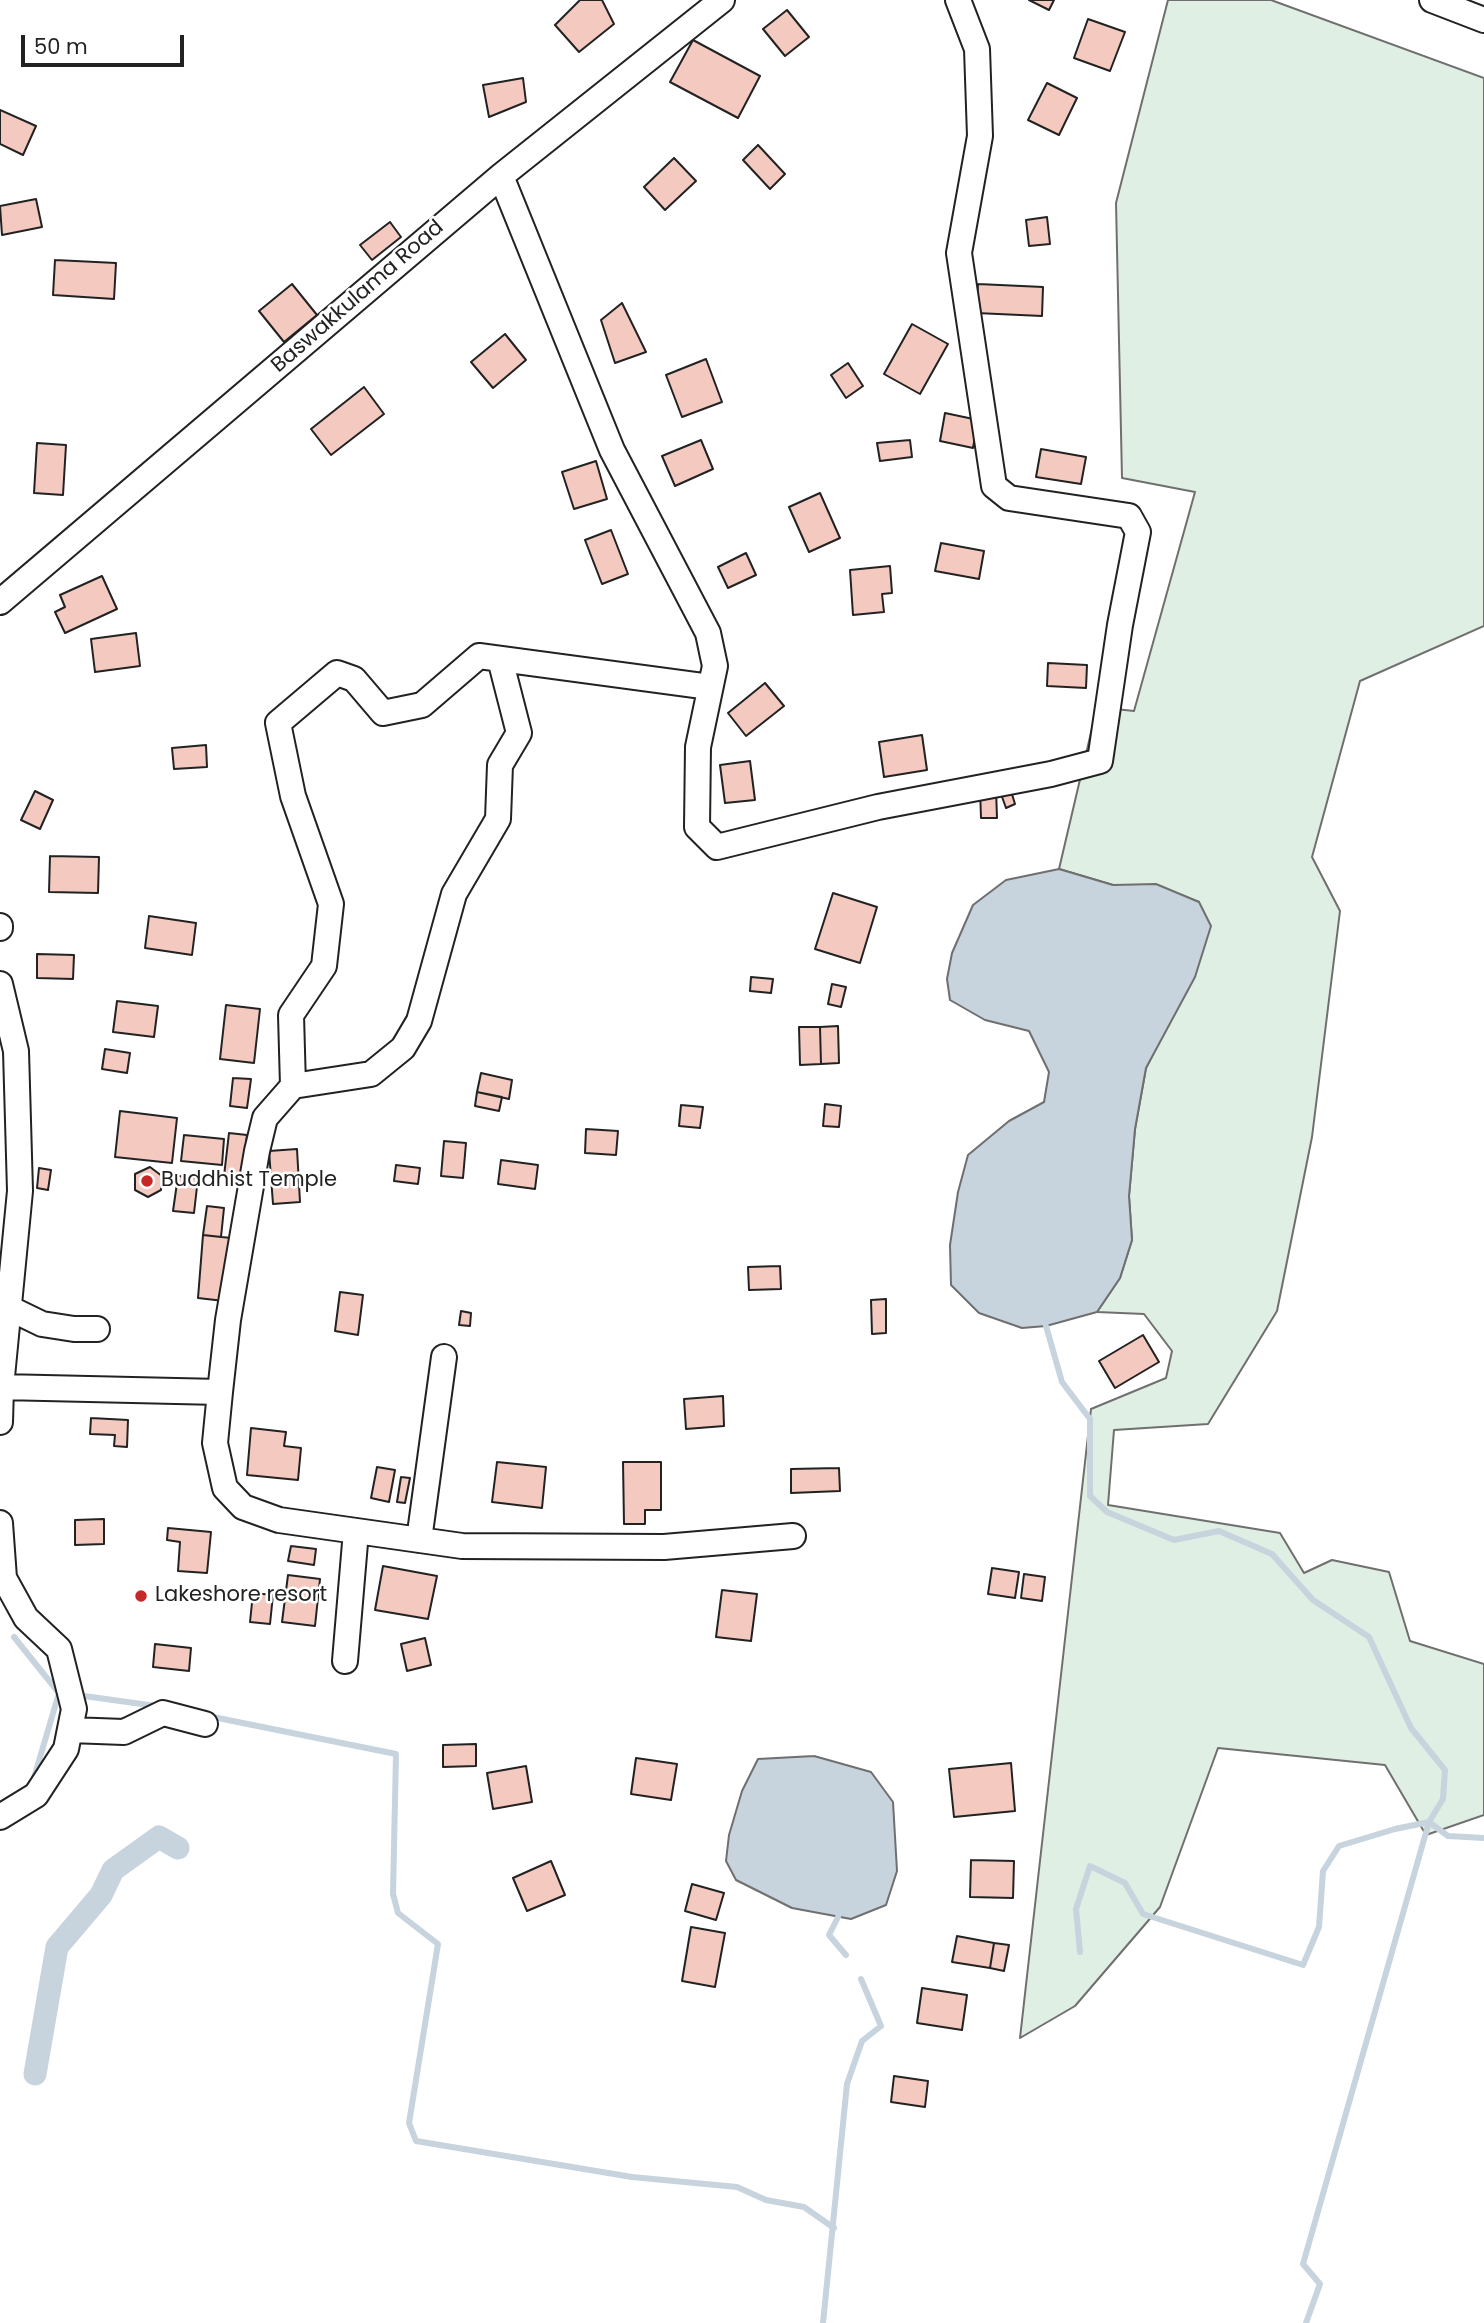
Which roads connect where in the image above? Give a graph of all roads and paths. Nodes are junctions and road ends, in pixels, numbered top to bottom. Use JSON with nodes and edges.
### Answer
{"nodes":[{"id":1,"x":722,"y":0,"type":"edge"},
{"id":2,"x":958,"y":0,"type":"edge"},
{"id":3,"x":1432,"y":0,"type":"edge"},
{"id":4,"x":1484,"y":20,"type":"edge"},
{"id":5,"x":501,"y":176,"type":"junction"},
{"id":6,"x":0,"y":602,"type":"edge"},
{"id":7,"x":500,"y":659,"type":"junction"},
{"id":8,"x":710,"y":687,"type":"junction"},
{"id":9,"x":0,"y":984,"type":"edge"},
{"id":10,"x":293,"y":1086,"type":"junction"},
{"id":11,"x":9,"y":1308,"type":"junction"},
{"id":12,"x":97,"y":1329,"type":"dead end"},
{"id":13,"x":444,"y":1357,"type":"dead end"},
{"id":14,"x":1,"y":1387,"type":"edge"},
{"id":15,"x":220,"y":1392,"type":"junction"},
{"id":16,"x":0,"y":1422,"type":"edge"},
{"id":17,"x":0,"y":1523,"type":"edge"},
{"id":18,"x":356,"y":1531,"type":"junction"},
{"id":19,"x":793,"y":1536,"type":"dead end"},
{"id":20,"x":419,"y":1540,"type":"junction"},
{"id":21,"x":345,"y":1661,"type":"dead end"},
{"id":22,"x":205,"y":1724,"type":"dead end"},
{"id":23,"x":70,"y":1730,"type":"junction"},
{"id":24,"x":0,"y":1818,"type":"edge"}],
"edges":[{"from":1,"to":5,"type":"street","name":"Baswakkulama Road"},
{"from":2,"to":8,"type":"street"},
{"from":3,"to":4,"type":"street"},
{"from":5,"to":6,"type":"street","name":"Baswakkulama Road"},
{"from":5,"to":8,"type":"street"},
{"from":7,"to":8,"type":"street"},
{"from":7,"to":10,"type":"street"},
{"from":7,"to":10,"type":"street"},
{"from":9,"to":11,"type":"street"},
{"from":10,"to":15,"type":"street"},
{"from":11,"to":12,"type":"street"},
{"from":11,"to":14,"type":"street"},
{"from":13,"to":20,"type":"street"},
{"from":14,"to":15,"type":"street"},
{"from":14,"to":16,"type":"street"},
{"from":15,"to":18,"type":"street"},
{"from":17,"to":23,"type":"street"},
{"from":18,"to":20,"type":"street"},
{"from":18,"to":21,"type":"street"},
{"from":19,"to":20,"type":"street"},
{"from":22,"to":23,"type":"street"},
{"from":23,"to":24,"type":"street"}]}
